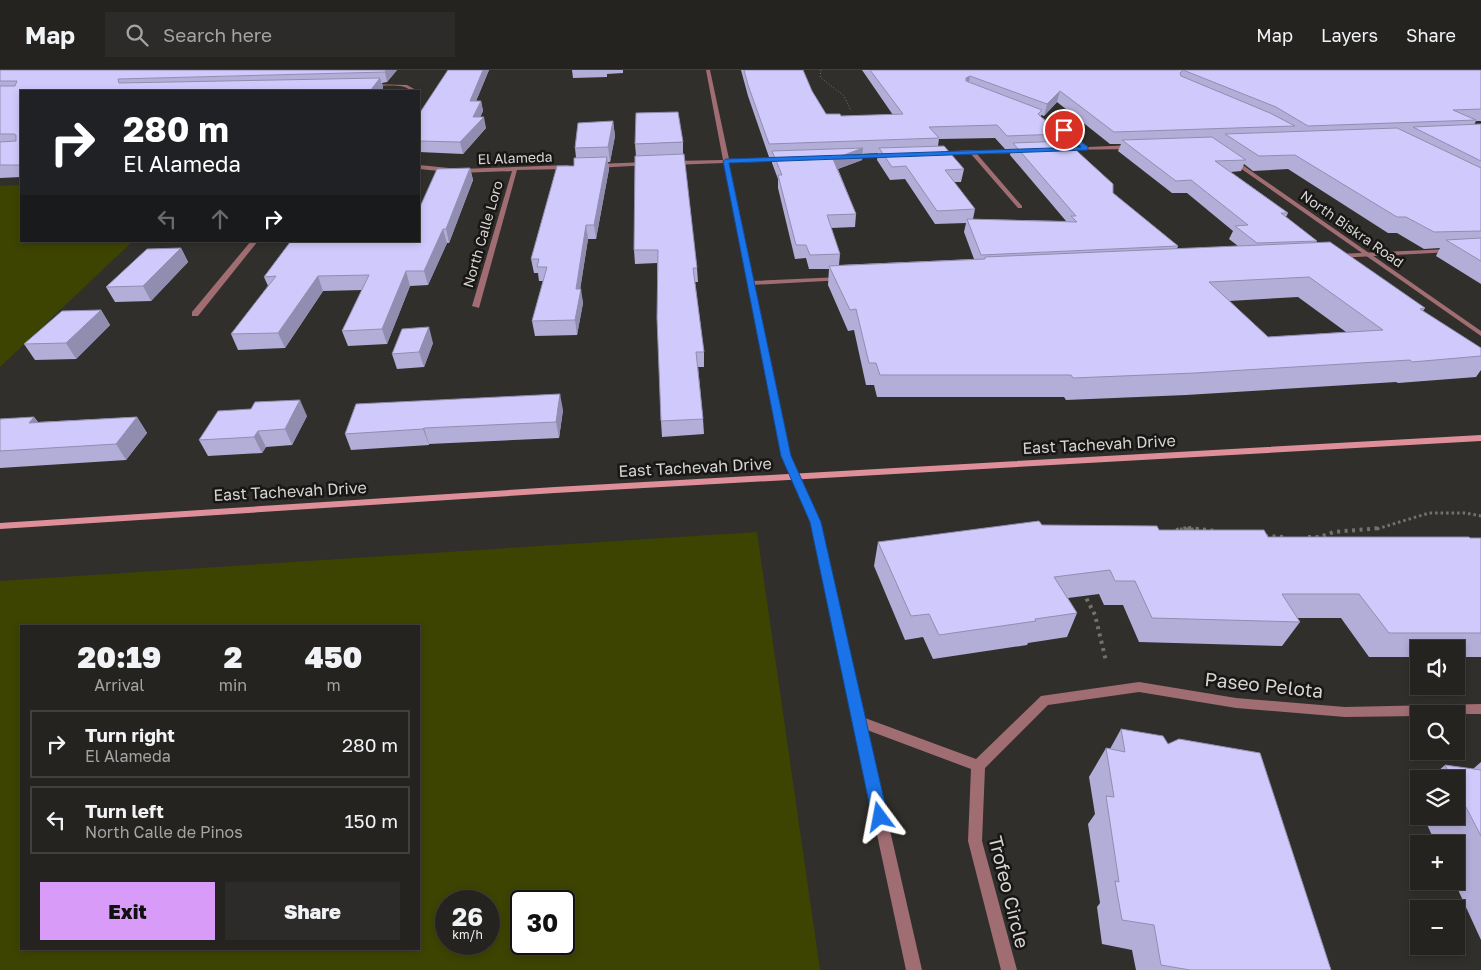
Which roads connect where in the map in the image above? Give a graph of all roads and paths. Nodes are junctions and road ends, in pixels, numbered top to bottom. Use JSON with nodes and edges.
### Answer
{"nodes":[{"id":1,"x":708,"y":70,"type":"edge"},
{"id":2,"x":821,"y":70,"type":"edge"},
{"id":3,"x":366,"y":86,"type":"edge"},
{"id":4,"x":414,"y":90,"type":"edge"},
{"id":5,"x":851,"y":111,"type":"dead end"},
{"id":6,"x":1022,"y":112,"type":"edge"},
{"id":7,"x":1142,"y":146,"type":"edge"},
{"id":8,"x":1086,"y":148,"type":"junction"},
{"id":9,"x":1058,"y":149,"type":"edge"},
{"id":10,"x":1029,"y":150,"type":"edge"},
{"id":11,"x":972,"y":152,"type":"junction"},
{"id":12,"x":933,"y":154,"type":"edge"},
{"id":13,"x":894,"y":155,"type":"edge"},
{"id":14,"x":1224,"y":155,"type":"edge"},
{"id":15,"x":846,"y":157,"type":"edge"},
{"id":16,"x":788,"y":159,"type":"edge"},
{"id":17,"x":726,"y":161,"type":"junction"},
{"id":18,"x":669,"y":163,"type":"edge"},
{"id":19,"x":659,"y":164,"type":"edge"},
{"id":20,"x":592,"y":166,"type":"edge"},
{"id":21,"x":420,"y":167,"type":"edge"},
{"id":22,"x":573,"y":167,"type":"edge"},
{"id":23,"x":515,"y":169,"type":"junction"},
{"id":24,"x":1020,"y":207,"type":"dead end"},
{"id":25,"x":254,"y":242,"type":"edge"},
{"id":26,"x":1462,"y":251,"type":"edge"},
{"id":27,"x":1368,"y":255,"type":"junction"},
{"id":28,"x":1328,"y":257,"type":"edge"},
{"id":29,"x":850,"y":279,"type":"edge"},
{"id":30,"x":751,"y":283,"type":"junction"},
{"id":31,"x":476,"y":306,"type":"dead end"},
{"id":32,"x":195,"y":314,"type":"dead end"},
{"id":33,"x":1481,"y":334,"type":"edge"},
{"id":34,"x":1481,"y":438,"type":"edge"},
{"id":35,"x":795,"y":476,"type":"junction"},
{"id":36,"x":1481,"y":516,"type":"edge"},
{"id":37,"x":0,"y":526,"type":"edge"},
{"id":38,"x":1175,"y":530,"type":"edge"},
{"id":39,"x":1218,"y":531,"type":"edge"},
{"id":40,"x":1259,"y":536,"type":"edge"},
{"id":41,"x":1293,"y":538,"type":"edge"},
{"id":42,"x":1300,"y":538,"type":"edge"},
{"id":43,"x":1080,"y":588,"type":"edge"},
{"id":44,"x":1106,"y":661,"type":"dead end"},
{"id":45,"x":1481,"y":709,"type":"edge"},
{"id":46,"x":859,"y":721,"type":"junction"},
{"id":47,"x":978,"y":766,"type":"junction"},
{"id":48,"x":914,"y":970,"type":"edge"},
{"id":49,"x":1009,"y":970,"type":"edge"}],
"edges":[{"from":1,"to":17,"type":"street"},
{"from":2,"to":5,"type":"path"},
{"from":3,"to":4,"type":"street"},
{"from":6,"to":8,"type":"street"},
{"from":7,"to":8,"type":"street"},
{"from":8,"to":9,"type":"street"},
{"from":10,"to":11,"type":"street"},
{"from":11,"to":12,"type":"street"},
{"from":11,"to":24,"type":"street"},
{"from":13,"to":15,"type":"street"},
{"from":14,"to":27,"type":"street","name":"North Biskra Road"},
{"from":16,"to":17,"type":"street"},
{"from":17,"to":18,"type":"street"},
{"from":17,"to":30,"type":"street"},
{"from":19,"to":20,"type":"street"},
{"from":21,"to":23,"type":"street","name":"El Alameda"},
{"from":22,"to":23,"type":"street","name":"El Alameda"},
{"from":23,"to":31,"type":"street","name":"North Calle Loro"},
{"from":25,"to":32,"type":"street"},
{"from":26,"to":27,"type":"street"},
{"from":27,"to":28,"type":"street"},
{"from":27,"to":33,"type":"street","name":"North Biskra Road"},
{"from":29,"to":30,"type":"street"},
{"from":30,"to":35,"type":"street"},
{"from":34,"to":35,"type":"street","name":"East Tachevah Drive"},
{"from":35,"to":37,"type":"street","name":"East Tachevah Drive"},
{"from":35,"to":46,"type":"street"},
{"from":36,"to":42,"type":"path"},
{"from":38,"to":39,"type":"path"},
{"from":40,"to":41,"type":"path"},
{"from":43,"to":44,"type":"path"},
{"from":45,"to":47,"type":"street","name":"Paseo Pelota"},
{"from":46,"to":47,"type":"street"},
{"from":46,"to":48,"type":"street"},
{"from":47,"to":49,"type":"street","name":"Trofeo Circle"}]}
